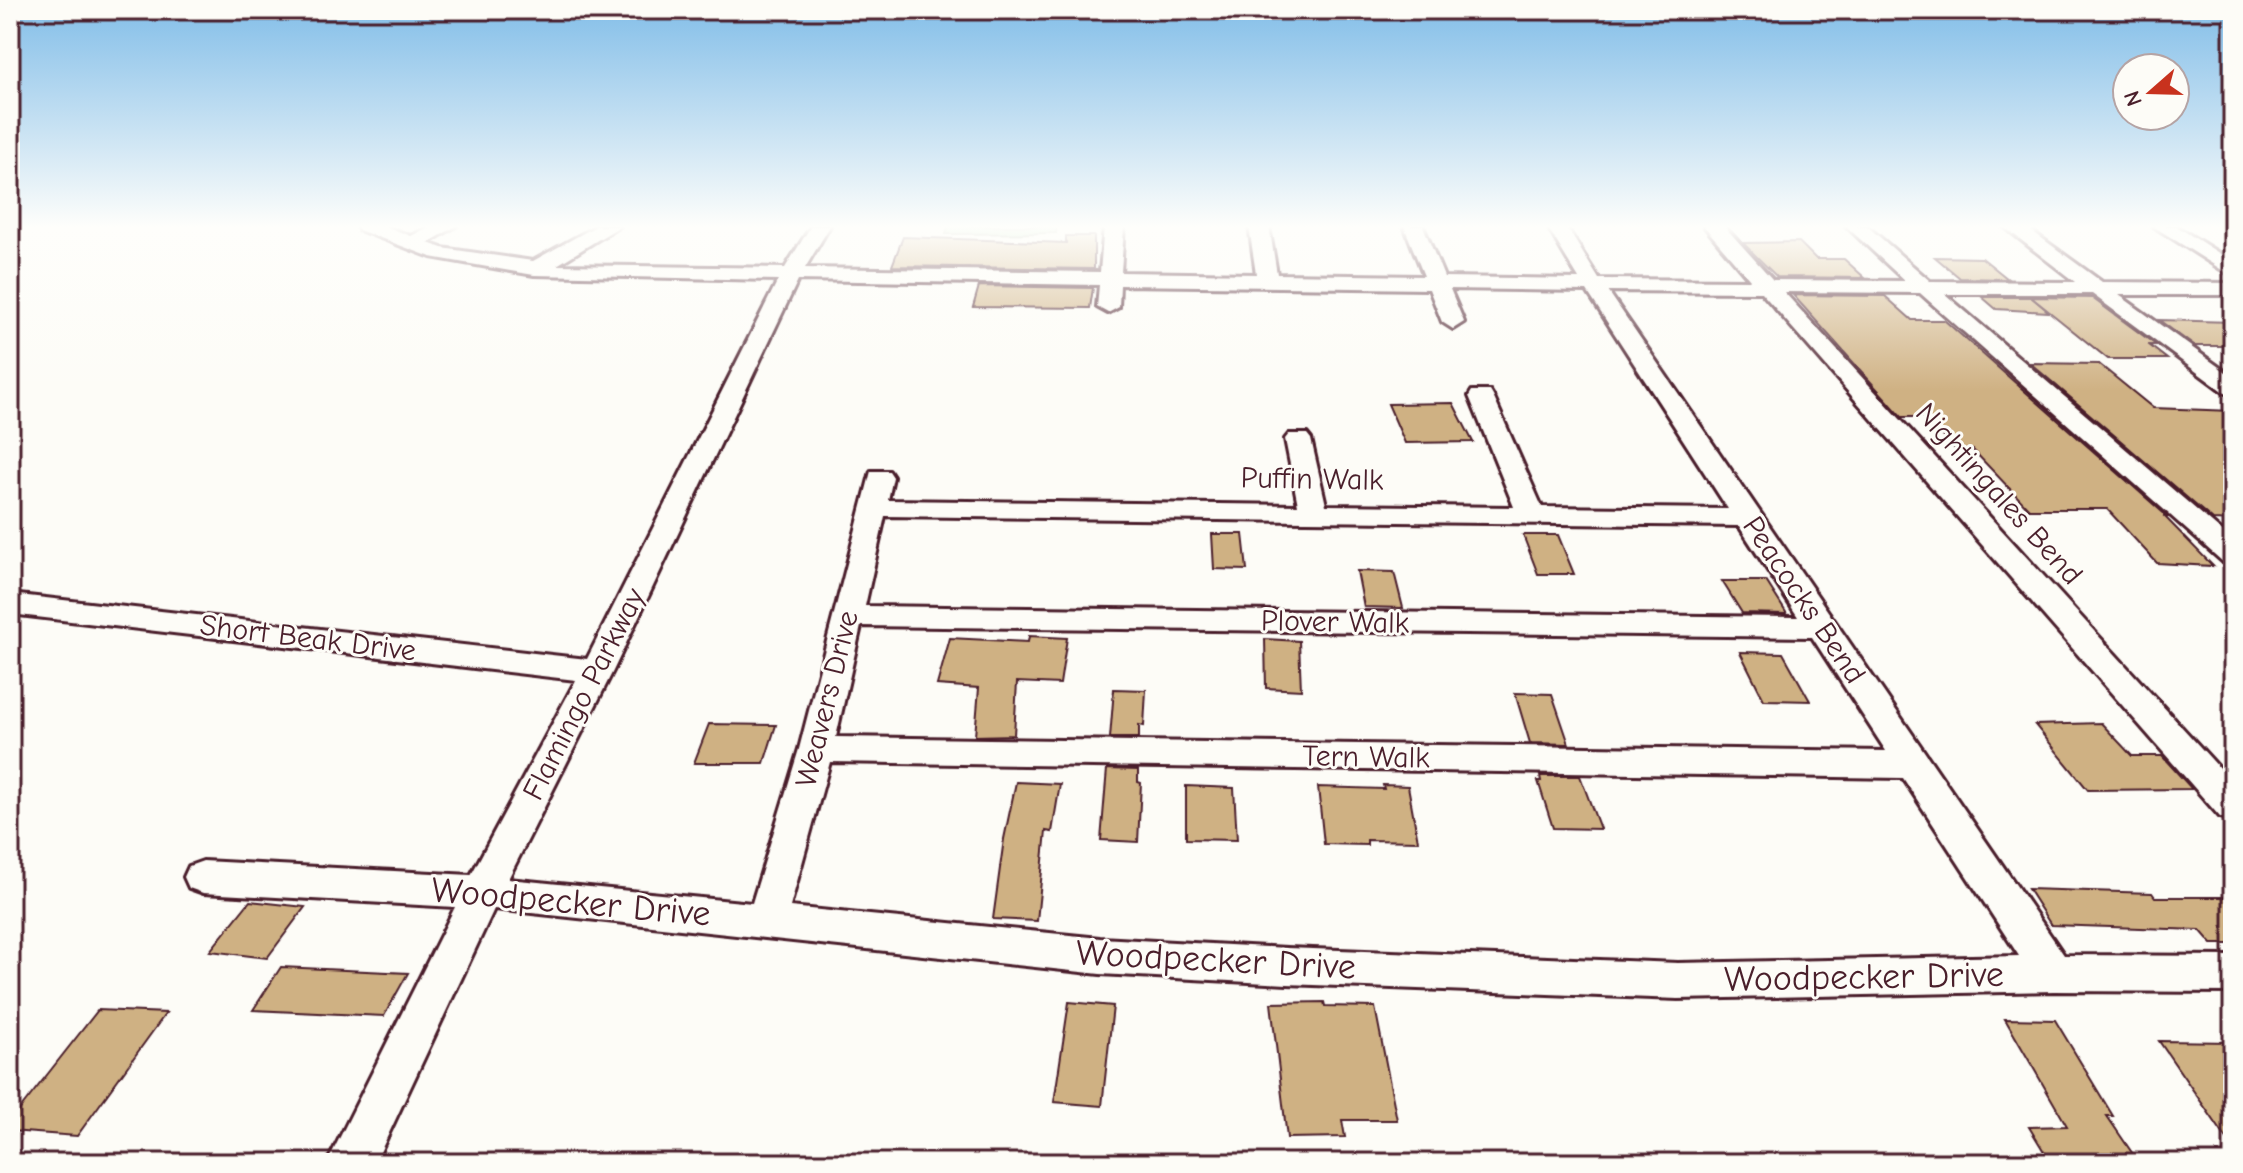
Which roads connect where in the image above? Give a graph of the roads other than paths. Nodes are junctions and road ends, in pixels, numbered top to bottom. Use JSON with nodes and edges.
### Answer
{"nodes":[{"id":1,"x":788,"y":281,"type":"edge"},
{"id":2,"x":1111,"y":281,"type":"edge"},
{"id":3,"x":1365,"y":281,"type":"edge"},
{"id":4,"x":1590,"y":281,"type":"edge"},
{"id":5,"x":1764,"y":281,"type":"edge"},
{"id":6,"x":1916,"y":281,"type":"edge"},
{"id":7,"x":2088,"y":281,"type":"edge"},
{"id":8,"x":1436,"y":282,"type":"junction"},
{"id":9,"x":1593,"y":285,"type":"junction"},
{"id":10,"x":1769,"y":286,"type":"junction"},
{"id":11,"x":1923,"y":287,"type":"junction"},
{"id":12,"x":2099,"y":289,"type":"junction"},
{"id":13,"x":2233,"y":289,"type":"edge"},
{"id":14,"x":1108,"y":307,"type":"dead end"},
{"id":15,"x":1453,"y":322,"type":"dead end"},
{"id":16,"x":2233,"y":388,"type":"edge"},
{"id":17,"x":1481,"y":396,"type":"dead end"},
{"id":18,"x":1298,"y":439,"type":"dead end"},
{"id":19,"x":876,"y":492,"type":"joint"},
{"id":20,"x":1314,"y":513,"type":"junction"},
{"id":21,"x":1532,"y":516,"type":"junction"},
{"id":22,"x":1750,"y":518,"type":"junction"},
{"id":23,"x":2233,"y":556,"type":"edge"},
{"id":24,"x":19,"y":605,"type":"dead end"},
{"id":25,"x":849,"y":616,"type":"junction"},
{"id":26,"x":1821,"y":627,"type":"junction"},
{"id":27,"x":597,"y":671,"type":"junction"},
{"id":28,"x":816,"y":749,"type":"junction"},
{"id":29,"x":1916,"y":765,"type":"junction"},
{"id":30,"x":2233,"y":807,"type":"edge"},
{"id":31,"x":203,"y":877,"type":"dead end"},
{"id":32,"x":482,"y":892,"type":"junction"},
{"id":33,"x":767,"y":919,"type":"junction"},
{"id":34,"x":2053,"y":973,"type":"junction"},
{"id":35,"x":2233,"y":974,"type":"edge"},
{"id":36,"x":351,"y":1163,"type":"edge"}],
"edges":[{"from":1,"to":27,"type":"street","name":"Flamingo Parkway"},
{"from":2,"to":14,"type":"street"},
{"from":3,"to":8,"type":"street"},
{"from":4,"to":9,"type":"street","name":"Peacocks Bend"},
{"from":5,"to":10,"type":"street","name":"Nightingales Bend"},
{"from":6,"to":11,"type":"street"},
{"from":7,"to":12,"type":"street"},
{"from":8,"to":9,"type":"street"},
{"from":8,"to":15,"type":"street"},
{"from":9,"to":10,"type":"street"},
{"from":9,"to":22,"type":"street","name":"Peacocks Bend"},
{"from":10,"to":11,"type":"street"},
{"from":10,"to":30,"type":"street","name":"Nightingales Bend"},
{"from":11,"to":12,"type":"street"},
{"from":11,"to":23,"type":"street"},
{"from":12,"to":13,"type":"street"},
{"from":12,"to":16,"type":"street"},
{"from":17,"to":21,"type":"street"},
{"from":18,"to":20,"type":"street"},
{"from":19,"to":20,"type":"street","name":"Puffin Walk"},
{"from":19,"to":25,"type":"street","name":"Weavers Drive"},
{"from":20,"to":21,"type":"street","name":"Puffin Walk"},
{"from":21,"to":22,"type":"street","name":"Puffin Walk"},
{"from":22,"to":26,"type":"street","name":"Peacocks Bend"},
{"from":24,"to":27,"type":"street","name":"Short Beak Drive"},
{"from":25,"to":26,"type":"street","name":"Plover Walk"},
{"from":25,"to":28,"type":"street","name":"Weavers Drive"},
{"from":26,"to":29,"type":"street","name":"Peacocks Bend"},
{"from":27,"to":32,"type":"street","name":"Flamingo Parkway"},
{"from":28,"to":29,"type":"street","name":"Tern Walk"},
{"from":28,"to":33,"type":"street","name":"Weavers Drive"},
{"from":29,"to":34,"type":"street","name":"Peacocks Bend"},
{"from":31,"to":32,"type":"street","name":"Woodpecker Drive"},
{"from":32,"to":33,"type":"street","name":"Woodpecker Drive"},
{"from":32,"to":36,"type":"street","name":"Flamingo Parkway"},
{"from":33,"to":34,"type":"street","name":"Woodpecker Drive"},
{"from":34,"to":35,"type":"street","name":"Woodpecker Drive"}]}
